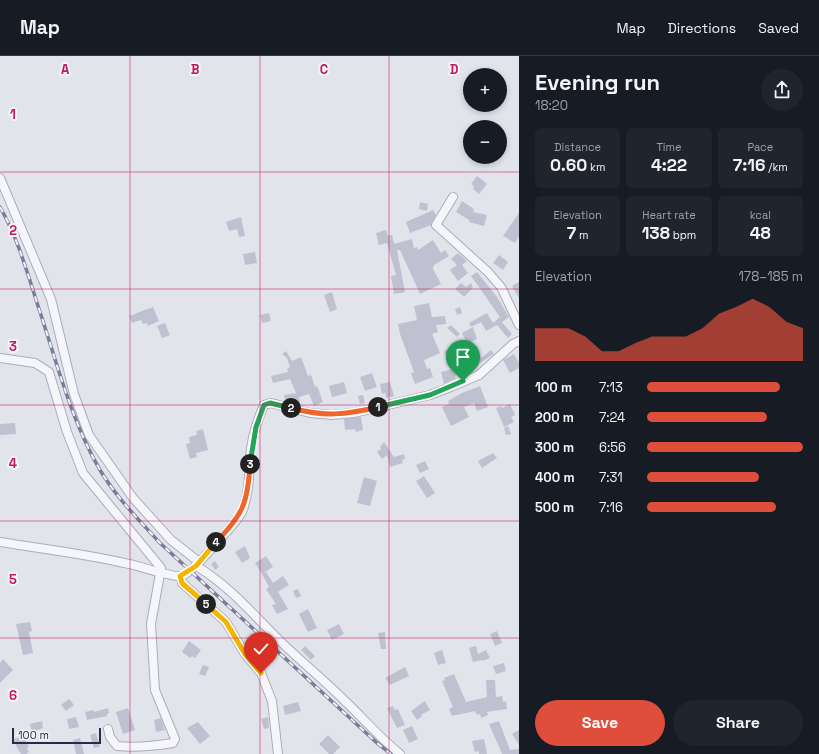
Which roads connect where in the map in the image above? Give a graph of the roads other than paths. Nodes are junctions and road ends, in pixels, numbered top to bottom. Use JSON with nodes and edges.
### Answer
{"nodes":[{"id":1,"x":0,"y":178,"type":"edge"},
{"id":2,"x":453,"y":197,"type":"dead end"},
{"id":3,"x":519,"y":325,"type":"edge"},
{"id":4,"x":519,"y":341,"type":"edge"},
{"id":5,"x":0,"y":358,"type":"edge"},
{"id":6,"x":0,"y":542,"type":"edge"},
{"id":7,"x":197,"y":564,"type":"junction"},
{"id":8,"x":161,"y":572,"type":"junction"},
{"id":9,"x":180,"y":576,"type":"junction"},
{"id":10,"x":108,"y":729,"type":"dead end"},
{"id":11,"x":278,"y":754,"type":"edge"},
{"id":12,"x":400,"y":754,"type":"edge"}],
"edges":[{"from":1,"to":7,"type":"street"},
{"from":2,"to":3,"type":"street"},
{"from":4,"to":7,"type":"street"},
{"from":5,"to":8,"type":"street"},
{"from":6,"to":8,"type":"street"},
{"from":7,"to":9,"type":"street"},
{"from":7,"to":12,"type":"street"},
{"from":8,"to":9,"type":"street"},
{"from":8,"to":10,"type":"street"},
{"from":9,"to":11,"type":"street"}]}
